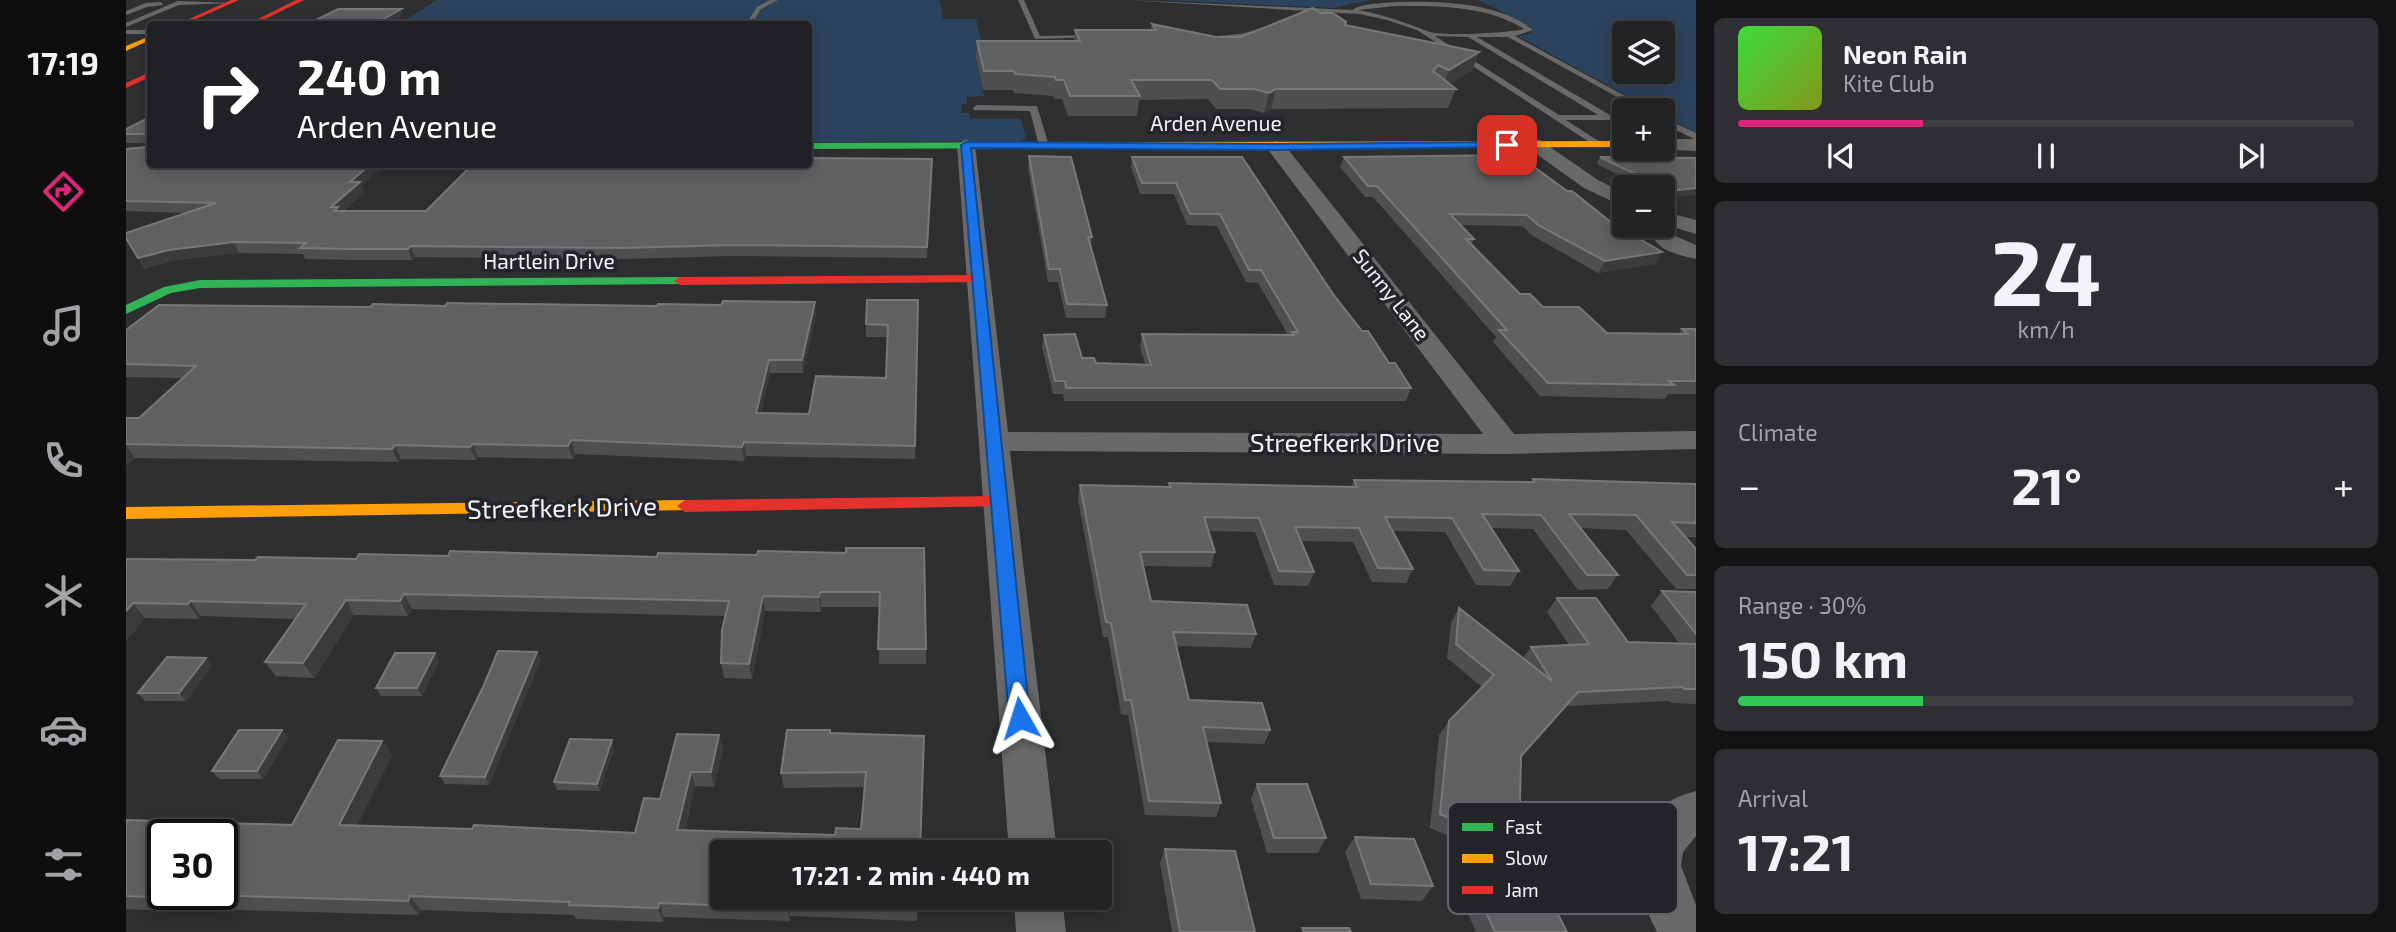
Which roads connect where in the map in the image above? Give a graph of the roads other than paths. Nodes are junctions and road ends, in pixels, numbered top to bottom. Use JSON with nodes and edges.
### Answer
{"nodes":[{"id":1,"x":301,"y":0,"type":"edge"},
{"id":2,"x":775,"y":0,"type":"edge"},
{"id":3,"x":1021,"y":0,"type":"edge"},
{"id":4,"x":1129,"y":0,"type":"edge"},
{"id":5,"x":232,"y":2,"type":"edge"},
{"id":6,"x":178,"y":3,"type":"junction"},
{"id":7,"x":1309,"y":9,"type":"junction"},
{"id":8,"x":1350,"y":11,"type":"junction"},
{"id":9,"x":126,"y":13,"type":"edge"},
{"id":10,"x":1307,"y":18,"type":"edge"},
{"id":11,"x":188,"y":21,"type":"edge"},
{"id":12,"x":257,"y":21,"type":"edge"},
{"id":13,"x":752,"y":21,"type":"edge"},
{"id":14,"x":126,"y":25,"type":"edge"},
{"id":15,"x":1273,"y":27,"type":"edge"},
{"id":16,"x":126,"y":32,"type":"edge"},
{"id":17,"x":147,"y":32,"type":"edge"},
{"id":18,"x":1426,"y":34,"type":"junction"},
{"id":19,"x":1469,"y":35,"type":"junction"},
{"id":20,"x":1509,"y":35,"type":"junction"},
{"id":21,"x":1106,"y":37,"type":"edge"},
{"id":22,"x":1205,"y":37,"type":"edge"},
{"id":23,"x":147,"y":39,"type":"edge"},
{"id":24,"x":126,"y":49,"type":"edge"},
{"id":25,"x":147,"y":76,"type":"edge"},
{"id":26,"x":126,"y":86,"type":"edge"},
{"id":27,"x":1625,"y":98,"type":"edge"},
{"id":28,"x":977,"y":108,"type":"dead end"},
{"id":29,"x":1608,"y":117,"type":"junction"},
{"id":30,"x":1612,"y":117,"type":"edge"},
{"id":31,"x":1556,"y":118,"type":"junction"},
{"id":32,"x":1675,"y":126,"type":"edge"},
{"id":33,"x":1696,"y":137,"type":"edge"},
{"id":34,"x":1534,"y":144,"type":"junction"},
{"id":35,"x":1597,"y":144,"type":"junction"},
{"id":36,"x":966,"y":145,"type":"junction"},
{"id":37,"x":1612,"y":145,"type":"edge"},
{"id":38,"x":1675,"y":145,"type":"edge"},
{"id":39,"x":1696,"y":145,"type":"edge"},
{"id":40,"x":812,"y":146,"type":"edge"},
{"id":41,"x":1044,"y":146,"type":"junction"},
{"id":42,"x":1276,"y":147,"type":"junction"},
{"id":43,"x":1612,"y":195,"type":"edge"},
{"id":44,"x":1675,"y":223,"type":"edge"},
{"id":45,"x":1696,"y":227,"type":"edge"},
{"id":46,"x":1663,"y":238,"type":"edge"},
{"id":47,"x":1696,"y":252,"type":"edge"},
{"id":48,"x":977,"y":279,"type":"junction"},
{"id":49,"x":126,"y":310,"type":"edge"},
{"id":50,"x":1696,"y":440,"type":"edge"},
{"id":51,"x":995,"y":441,"type":"junction"},
{"id":52,"x":1506,"y":444,"type":"junction"},
{"id":53,"x":999,"y":502,"type":"junction"},
{"id":54,"x":126,"y":513,"type":"edge"},
{"id":55,"x":1696,"y":812,"type":"edge"},
{"id":56,"x":1678,"y":823,"type":"edge"},
{"id":57,"x":1032,"y":840,"type":"edge"},
{"id":58,"x":1039,"y":910,"type":"edge"},
{"id":59,"x":1674,"y":914,"type":"edge"},
{"id":60,"x":1041,"y":932,"type":"edge"},
{"id":61,"x":1684,"y":932,"type":"edge"}],
"edges":[{"from":1,"to":12,"type":"street"},
{"from":2,"to":13,"type":"lane"},
{"from":3,"to":21,"type":"lane"},
{"from":4,"to":7,"type":"lane"},
{"from":5,"to":6,"type":"lane"},
{"from":5,"to":11,"type":"street"},
{"from":6,"to":9,"type":"lane"},
{"from":6,"to":14,"type":"lane"},
{"from":7,"to":8,"type":"lane"},
{"from":7,"to":10,"type":"lane"},
{"from":8,"to":18,"type":"lane"},
{"from":8,"to":20,"type":"lane"},
{"from":15,"to":22,"type":"lane"},
{"from":16,"to":17,"type":"lane"},
{"from":18,"to":19,"type":"lane"},
{"from":18,"to":31,"type":"lane"},
{"from":19,"to":20,"type":"lane"},
{"from":19,"to":29,"type":"lane"},
{"from":20,"to":27,"type":"lane"},
{"from":23,"to":24,"type":"street"},
{"from":25,"to":26,"type":"street"},
{"from":28,"to":41,"type":"lane"},
{"from":29,"to":30,"type":"lane"},
{"from":29,"to":31,"type":"lane"},
{"from":31,"to":35,"type":"lane"},
{"from":32,"to":33,"type":"lane"},
{"from":34,"to":35,"type":"street","name":"Arden Avenue"},
{"from":34,"to":42,"type":"street","name":"Arden Avenue"},
{"from":34,"to":43,"type":"street"},
{"from":35,"to":37,"type":"street","name":"Arden Avenue"},
{"from":36,"to":40,"type":"street","name":"Arden Avenue"},
{"from":36,"to":41,"type":"street","name":"Arden Avenue"},
{"from":36,"to":48,"type":"street"},
{"from":38,"to":39,"type":"street"},
{"from":41,"to":42,"type":"street","name":"Arden Avenue"},
{"from":42,"to":52,"type":"street","name":"Sunny Lane"},
{"from":44,"to":45,"type":"street"},
{"from":46,"to":47,"type":"street"},
{"from":48,"to":49,"type":"street","name":"Hartlein Drive"},
{"from":48,"to":51,"type":"street"},
{"from":50,"to":52,"type":"street","name":"Streefkerk Drive"},
{"from":51,"to":52,"type":"street","name":"Streefkerk Drive"},
{"from":51,"to":53,"type":"street"},
{"from":53,"to":54,"type":"street","name":"Streefkerk Drive"},
{"from":53,"to":57,"type":"street"},
{"from":55,"to":56,"type":"street"},
{"from":58,"to":60,"type":"street"},
{"from":59,"to":61,"type":"street"}]}
